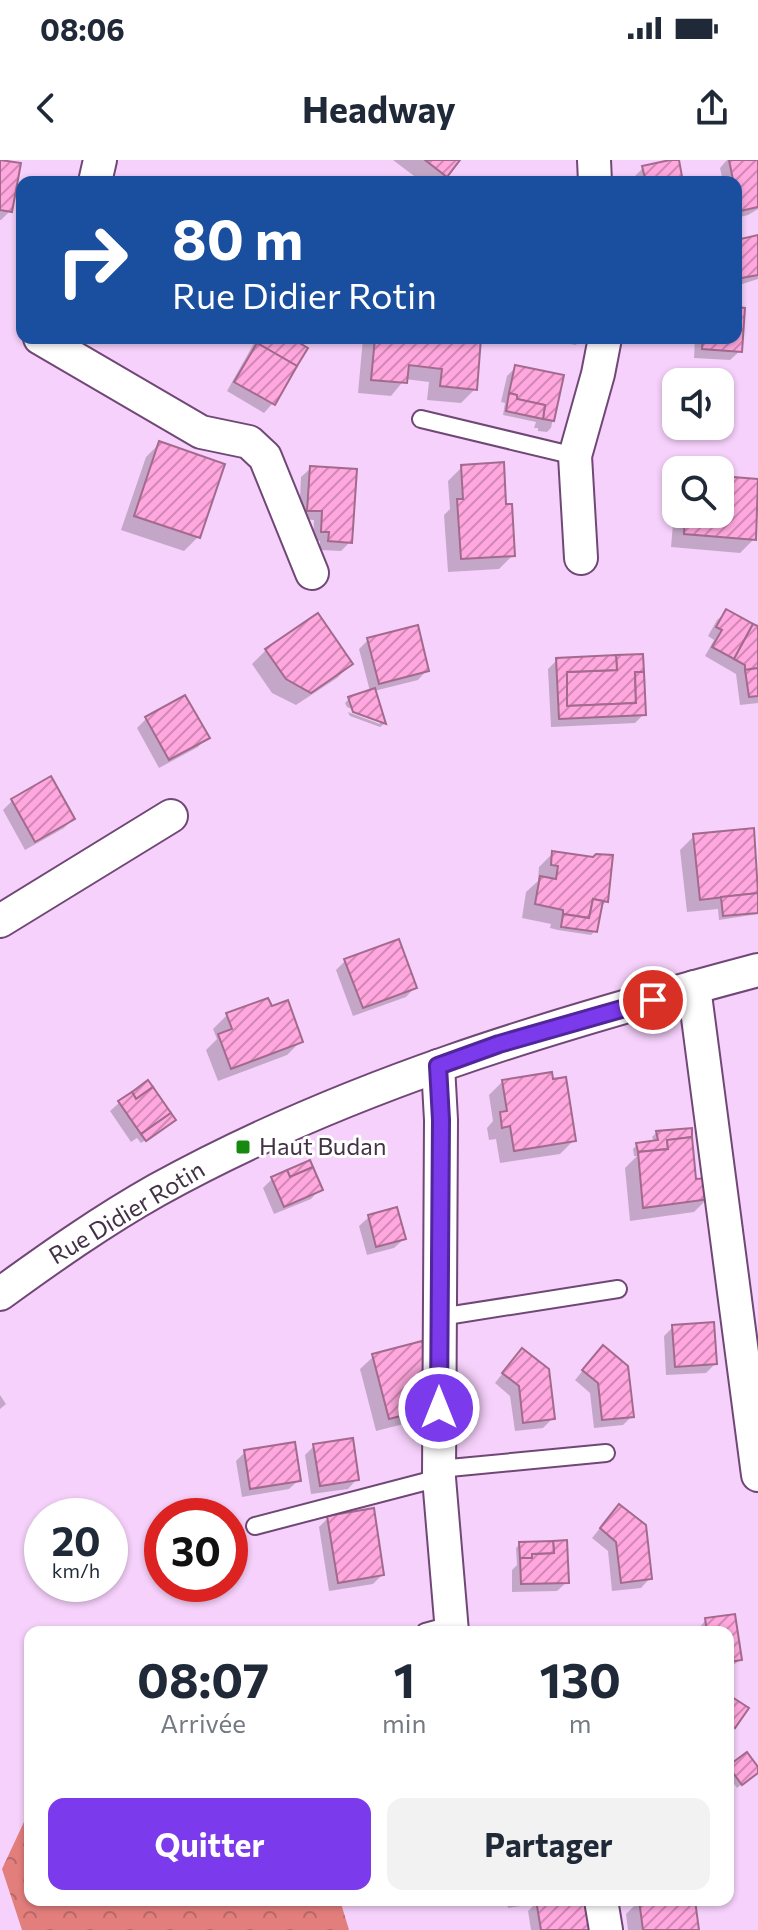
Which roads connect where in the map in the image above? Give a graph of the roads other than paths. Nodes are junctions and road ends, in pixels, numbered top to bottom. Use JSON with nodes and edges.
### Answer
{"nodes":[{"id":1,"x":50,"y":344,"type":"edge"},
{"id":2,"x":604,"y":344,"type":"edge"},
{"id":3,"x":421,"y":419,"type":"dead end"},
{"id":4,"x":575,"y":456,"type":"junction"},
{"id":5,"x":581,"y":558,"type":"dead end"},
{"id":6,"x":312,"y":573,"type":"dead end"},
{"id":7,"x":171,"y":816,"type":"dead end"},
{"id":8,"x":0,"y":921,"type":"edge"},
{"id":9,"x":758,"y":970,"type":"edge"},
{"id":10,"x":694,"y":987,"type":"junction"},
{"id":11,"x":438,"y":1066,"type":"junction"},
{"id":12,"x":618,"y":1289,"type":"dead end"},
{"id":13,"x":0,"y":1294,"type":"edge"},
{"id":14,"x":440,"y":1317,"type":"junction"},
{"id":15,"x":606,"y":1453,"type":"dead end"},
{"id":16,"x":439,"y":1474,"type":"junction"},
{"id":17,"x":758,"y":1475,"type":"edge"},
{"id":18,"x":255,"y":1526,"type":"dead end"},
{"id":19,"x":443,"y":1626,"type":"edge"},
{"id":20,"x":602,"y":1906,"type":"edge"},
{"id":21,"x":606,"y":1930,"type":"edge"}],
"edges":[{"from":1,"to":6,"type":"street"},
{"from":2,"to":4,"type":"street"},
{"from":3,"to":4,"type":"lane"},
{"from":4,"to":5,"type":"street"},
{"from":7,"to":8,"type":"street"},
{"from":9,"to":10,"type":"street","name":"Rue Didier Rotin"},
{"from":10,"to":11,"type":"street","name":"Rue Didier Rotin"},
{"from":10,"to":17,"type":"street"},
{"from":11,"to":13,"type":"street","name":"Rue Didier Rotin"},
{"from":11,"to":14,"type":"street"},
{"from":12,"to":14,"type":"lane"},
{"from":14,"to":16,"type":"street"},
{"from":15,"to":16,"type":"lane"},
{"from":16,"to":18,"type":"lane"},
{"from":16,"to":19,"type":"street"},
{"from":20,"to":21,"type":"street"}]}
